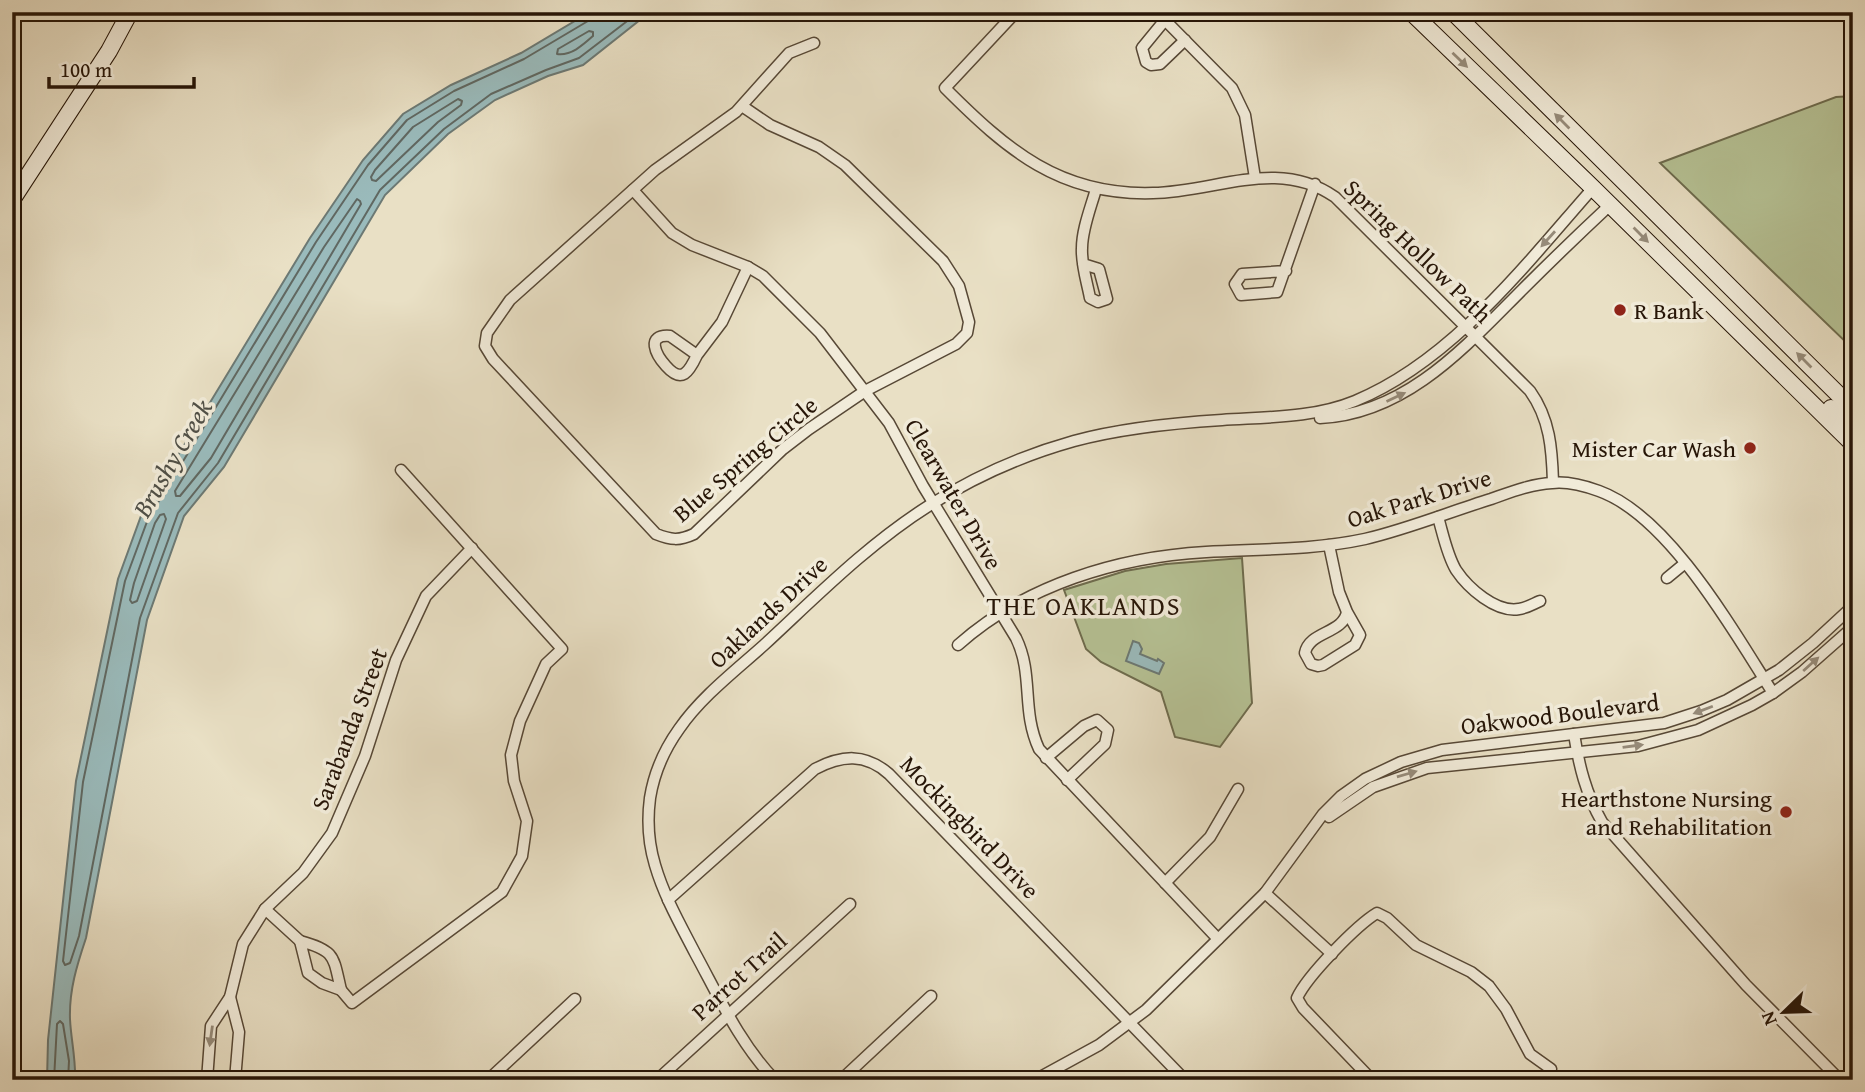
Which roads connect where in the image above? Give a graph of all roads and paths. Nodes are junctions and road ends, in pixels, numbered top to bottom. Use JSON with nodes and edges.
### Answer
{"nodes":[{"id":1,"x":130,"y":12,"type":"edge"},
{"id":2,"x":1016,"y":12,"type":"edge"},
{"id":3,"x":1411,"y":12,"type":"edge"},
{"id":4,"x":1453,"y":12,"type":"edge"},
{"id":5,"x":1161,"y":16,"type":"edge"},
{"id":6,"x":1185,"y":40,"type":"junction"},
{"id":7,"x":814,"y":43,"type":"dead end"},
{"id":8,"x":742,"y":106,"type":"junction"},
{"id":9,"x":1611,"y":169,"type":"junction"},
{"id":10,"x":1255,"y":178,"type":"junction"},
{"id":11,"x":1315,"y":184,"type":"junction"},
{"id":12,"x":1627,"y":186,"type":"junction"},
{"id":13,"x":1096,"y":188,"type":"junction"},
{"id":14,"x":1593,"y":188,"type":"junction"},
{"id":15,"x":633,"y":190,"type":"junction"},
{"id":16,"x":12,"y":200,"type":"edge"},
{"id":17,"x":1610,"y":205,"type":"junction"},
{"id":18,"x":1083,"y":264,"type":"dead end"},
{"id":19,"x":748,"y":267,"type":"junction"},
{"id":20,"x":1286,"y":271,"type":"dead end"},
{"id":21,"x":1464,"y":326,"type":"junction"},
{"id":22,"x":1475,"y":337,"type":"junction"},
{"id":23,"x":1756,"y":348,"type":"junction"},
{"id":24,"x":697,"y":355,"type":"dead end"},
{"id":25,"x":865,"y":391,"type":"junction"},
{"id":26,"x":1853,"y":409,"type":"edge"},
{"id":27,"x":1258,"y":418,"type":"junction"},
{"id":28,"x":1853,"y":428,"type":"edge"},
{"id":29,"x":1853,"y":444,"type":"edge"},
{"id":30,"x":401,"y":470,"type":"dead end"},
{"id":31,"x":1553,"y":482,"type":"junction"},
{"id":32,"x":933,"y":503,"type":"junction"},
{"id":33,"x":1438,"y":517,"type":"junction"},
{"id":34,"x":1329,"y":545,"type":"junction"},
{"id":35,"x":472,"y":548,"type":"junction"},
{"id":36,"x":1684,"y":564,"type":"junction"},
{"id":37,"x":1667,"y":578,"type":"dead end"},
{"id":38,"x":1540,"y":601,"type":"dead end"},
{"id":39,"x":1853,"y":606,"type":"edge"},
{"id":40,"x":1347,"y":612,"type":"junction"},
{"id":41,"x":1002,"y":615,"type":"junction"},
{"id":42,"x":1853,"y":627,"type":"edge"},
{"id":43,"x":958,"y":645,"type":"dead end"},
{"id":44,"x":1764,"y":680,"type":"junction"},
{"id":45,"x":1773,"y":693,"type":"junction"},
{"id":46,"x":1574,"y":734,"type":"junction"},
{"id":47,"x":1577,"y":753,"type":"junction"},
{"id":48,"x":1046,"y":758,"type":"junction"},
{"id":49,"x":1067,"y":780,"type":"junction"},
{"id":50,"x":1238,"y":789,"type":"dead end"},
{"id":51,"x":1308,"y":834,"type":"junction"},
{"id":52,"x":1165,"y":883,"type":"junction"},
{"id":53,"x":1265,"y":893,"type":"junction"},
{"id":54,"x":668,"y":900,"type":"junction"},
{"id":55,"x":850,"y":904,"type":"dead end"},
{"id":56,"x":265,"y":909,"type":"junction"},
{"id":57,"x":1218,"y":939,"type":"junction"},
{"id":58,"x":300,"y":942,"type":"junction"},
{"id":59,"x":1332,"y":954,"type":"junction"},
{"id":60,"x":341,"y":990,"type":"junction"},
{"id":61,"x":931,"y":996,"type":"dead end"},
{"id":62,"x":230,"y":997,"type":"junction"},
{"id":63,"x":575,"y":999,"type":"dead end"},
{"id":64,"x":728,"y":1015,"type":"junction"},
{"id":65,"x":1129,"y":1022,"type":"junction"},
{"id":66,"x":1551,"y":1069,"type":"dead end"},
{"id":67,"x":207,"y":1080,"type":"edge"},
{"id":68,"x":235,"y":1080,"type":"edge"},
{"id":69,"x":488,"y":1080,"type":"edge"},
{"id":70,"x":657,"y":1080,"type":"edge"},
{"id":71,"x":775,"y":1080,"type":"edge"},
{"id":72,"x":841,"y":1080,"type":"edge"},
{"id":73,"x":1035,"y":1080,"type":"edge"},
{"id":74,"x":1185,"y":1080,"type":"edge"},
{"id":75,"x":1372,"y":1080,"type":"edge"},
{"id":76,"x":1840,"y":1080,"type":"edge"}],
"edges":[{"from":1,"to":16,"type":"main road"},
{"from":2,"to":13,"type":"street","name":"Spring Hollow Path"},
{"from":3,"to":14,"type":"main road","one_way":true},
{"from":9,"to":4,"type":"main road","one_way":true},
{"from":5,"to":6,"type":"street"},
{"from":5,"to":6,"type":"street"},
{"from":6,"to":10,"type":"street"},
{"from":7,"to":8,"type":"street"},
{"from":8,"to":15,"type":"street","name":"Blue Spring Circle"},
{"from":8,"to":25,"type":"street","name":"Blue Spring Circle"},
{"from":9,"to":12,"type":"main road"},
{"from":9,"to":14,"type":"main road"},
{"from":10,"to":11,"type":"street","name":"Spring Hollow Path"},
{"from":10,"to":13,"type":"street","name":"Spring Hollow Path"},
{"from":11,"to":20,"type":"street"},
{"from":11,"to":21,"type":"street","name":"Spring Hollow Path"},
{"from":12,"to":17,"type":"main road"},
{"from":26,"to":12,"type":"main road","one_way":true},
{"from":13,"to":18,"type":"street"},
{"from":14,"to":17,"type":"main road"},
{"from":14,"to":21,"type":"street","name":"Oaklands Drive","one_way":true},
{"from":15,"to":19,"type":"street","name":"Clearwater Drive"},
{"from":15,"to":25,"type":"street","name":"Blue Spring Circle"},
{"from":17,"to":22,"type":"street","name":"Oaklands Drive"},
{"from":17,"to":23,"type":"main road","one_way":true},
{"from":19,"to":24,"type":"street"},
{"from":19,"to":25,"type":"street","name":"Clearwater Drive"},
{"from":21,"to":22,"type":"street","name":"Spring Hollow Path"},
{"from":21,"to":27,"type":"street","name":"Oaklands Drive"},
{"from":27,"to":22,"type":"street","name":"Oaklands Drive","one_way":true},
{"from":22,"to":31,"type":"street","name":"Spring Hollow Path"},
{"from":23,"to":28,"type":"main road"},
{"from":23,"to":29,"type":"main road"},
{"from":25,"to":32,"type":"street","name":"Clearwater Drive"},
{"from":27,"to":32,"type":"street","name":"Oaklands Drive"},
{"from":30,"to":35,"type":"street"},
{"from":31,"to":33,"type":"street","name":"Oak Park Drive"},
{"from":31,"to":36,"type":"street","name":"Oak Park Drive"},
{"from":32,"to":41,"type":"street","name":"Clearwater Drive"},
{"from":32,"to":54,"type":"street","name":"Oaklands Drive"},
{"from":33,"to":34,"type":"street","name":"Oak Park Drive"},
{"from":33,"to":38,"type":"street"},
{"from":34,"to":40,"type":"street"},
{"from":34,"to":41,"type":"street","name":"Oak Park Drive"},
{"from":35,"to":56,"type":"street","name":"Sarabanda Street"},
{"from":35,"to":60,"type":"street"},
{"from":36,"to":37,"type":"street"},
{"from":36,"to":44,"type":"street","name":"Oak Park Drive"},
{"from":39,"to":44,"type":"street","name":"Oakwood Boulevard"},
{"from":40,"to":40,"type":"street"},
{"from":41,"to":43,"type":"street","name":"Oak Park Drive"},
{"from":41,"to":48,"type":"street","name":"Clearwater Drive"},
{"from":45,"to":42,"type":"street","name":"Oakwood Boulevard","one_way":true},
{"from":44,"to":45,"type":"street","name":"Oak Park Drive"},
{"from":44,"to":46,"type":"street","name":"Oakwood Boulevard","one_way":true},
{"from":47,"to":45,"type":"street","name":"Oakwood Boulevard","one_way":true},
{"from":46,"to":47,"type":"street"},
{"from":46,"to":51,"type":"street","name":"Oakwood Boulevard"},
{"from":51,"to":47,"type":"street","name":"Oakwood Boulevard","one_way":true},
{"from":47,"to":76,"type":"street"},
{"from":48,"to":49,"type":"street","name":"Clearwater Drive"},
{"from":48,"to":49,"type":"street"},
{"from":49,"to":52,"type":"street","name":"Clearwater Drive"},
{"from":50,"to":52,"type":"street"},
{"from":51,"to":53,"type":"street","name":"Oakwood Boulevard"},
{"from":52,"to":57,"type":"street","name":"Clearwater Drive"},
{"from":53,"to":57,"type":"street","name":"Oakwood Boulevard"},
{"from":53,"to":59,"type":"street"},
{"from":54,"to":64,"type":"street","name":"Oaklands Drive"},
{"from":54,"to":65,"type":"street","name":"Mockingbird Drive"},
{"from":55,"to":64,"type":"street","name":"Parrot Trail"},
{"from":56,"to":58,"type":"street"},
{"from":56,"to":62,"type":"street","name":"Sarabanda Street"},
{"from":57,"to":65,"type":"street","name":"Oakwood Boulevard"},
{"from":58,"to":60,"type":"street"},
{"from":58,"to":60,"type":"street"},
{"from":59,"to":66,"type":"street"},
{"from":59,"to":75,"type":"street"},
{"from":61,"to":72,"type":"street"},
{"from":62,"to":67,"type":"street","name":"Sarabanda Street","one_way":true},
{"from":62,"to":68,"type":"street","name":"Sarabanda Street"},
{"from":63,"to":69,"type":"street"},
{"from":64,"to":70,"type":"street","name":"Parrot Trail"},
{"from":64,"to":71,"type":"street","name":"Oaklands Drive"},
{"from":65,"to":73,"type":"street","name":"Oakwood Boulevard"},
{"from":65,"to":74,"type":"street","name":"Mockingbird Drive"}]}
